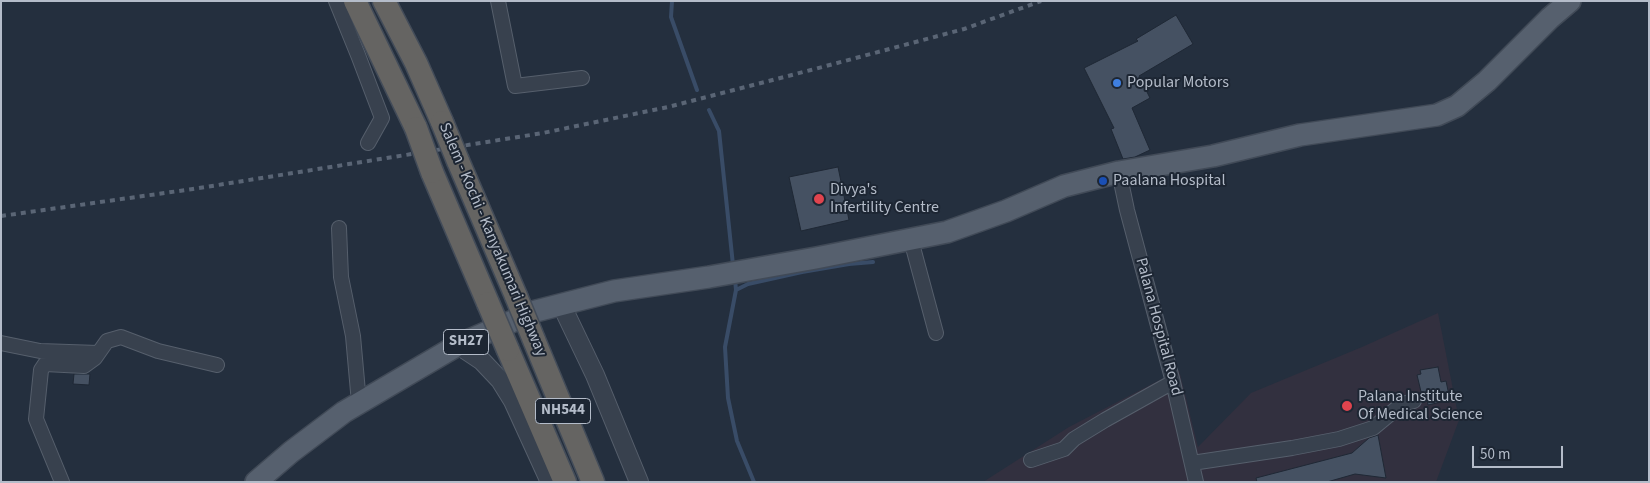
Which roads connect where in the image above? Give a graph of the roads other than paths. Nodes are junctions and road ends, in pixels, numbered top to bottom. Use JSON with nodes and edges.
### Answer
{"nodes":[{"id":1,"x":336,"y":1,"type":"edge"},
{"id":2,"x":355,"y":1,"type":"edge"},
{"id":3,"x":384,"y":1,"type":"edge"},
{"id":4,"x":498,"y":1,"type":"edge"},
{"id":5,"x":1570,"y":1,"type":"edge"},
{"id":6,"x":582,"y":78,"type":"dead end"},
{"id":7,"x":368,"y":143,"type":"dead end"},
{"id":8,"x":1119,"y":172,"type":"junction"},
{"id":9,"x":339,"y":228,"type":"dead end"},
{"id":10,"x":911,"y":240,"type":"junction"},
{"id":11,"x":561,"y":304,"type":"junction"},
{"id":12,"x":936,"y":333,"type":"dead end"},
{"id":13,"x":1,"y":344,"type":"edge"},
{"id":14,"x":458,"y":345,"type":"junction"},
{"id":15,"x":98,"y":353,"type":"junction"},
{"id":16,"x":217,"y":364,"type":"dead end"},
{"id":17,"x":1173,"y":382,"type":"junction"},
{"id":18,"x":1414,"y":401,"type":"dead end"},
{"id":19,"x":359,"y":403,"type":"junction"},
{"id":20,"x":1031,"y":460,"type":"dead end"},
{"id":21,"x":1192,"y":463,"type":"junction"},
{"id":22,"x":264,"y":479,"type":"edge"},
{"id":23,"x":62,"y":482,"type":"edge"},
{"id":24,"x":550,"y":482,"type":"edge"},
{"id":25,"x":565,"y":482,"type":"edge"},
{"id":26,"x":593,"y":482,"type":"edge"},
{"id":27,"x":639,"y":482,"type":"edge"},
{"id":28,"x":1196,"y":482,"type":"edge"}],
"edges":[{"from":1,"to":7,"type":"street"},
{"from":2,"to":25,"type":"highway","name":"Salem - Kochi - Kanyakumari Highway","number":"NH544","bridge":true},
{"from":3,"to":26,"type":"highway","name":"Salem - Kochi - Kanyakumari Highway","number":"NH544","bridge":true},
{"from":4,"to":6,"type":"street"},
{"from":5,"to":8,"type":"main road","number":"SH27"},
{"from":8,"to":10,"type":"main road","number":"SH27"},
{"from":8,"to":17,"type":"street","name":"Palana Hospital Road"},
{"from":9,"to":19,"type":"street"},
{"from":10,"to":11,"type":"main road","number":"SH27"},
{"from":10,"to":12,"type":"street"},
{"from":11,"to":14,"type":"main road","number":"SH27"},
{"from":11,"to":27,"type":"street"},
{"from":13,"to":15,"type":"street"},
{"from":14,"to":19,"type":"main road","number":"SH27"},
{"from":14,"to":24,"type":"street"},
{"from":15,"to":16,"type":"street"},
{"from":15,"to":23,"type":"street"},
{"from":17,"to":20,"type":"street"},
{"from":17,"to":21,"type":"street","name":"Palana Hospital Road"},
{"from":18,"to":21,"type":"street"},
{"from":19,"to":22,"type":"main road","number":"SH27"},
{"from":21,"to":28,"type":"street","name":"Palana Hospital Road"}]}
